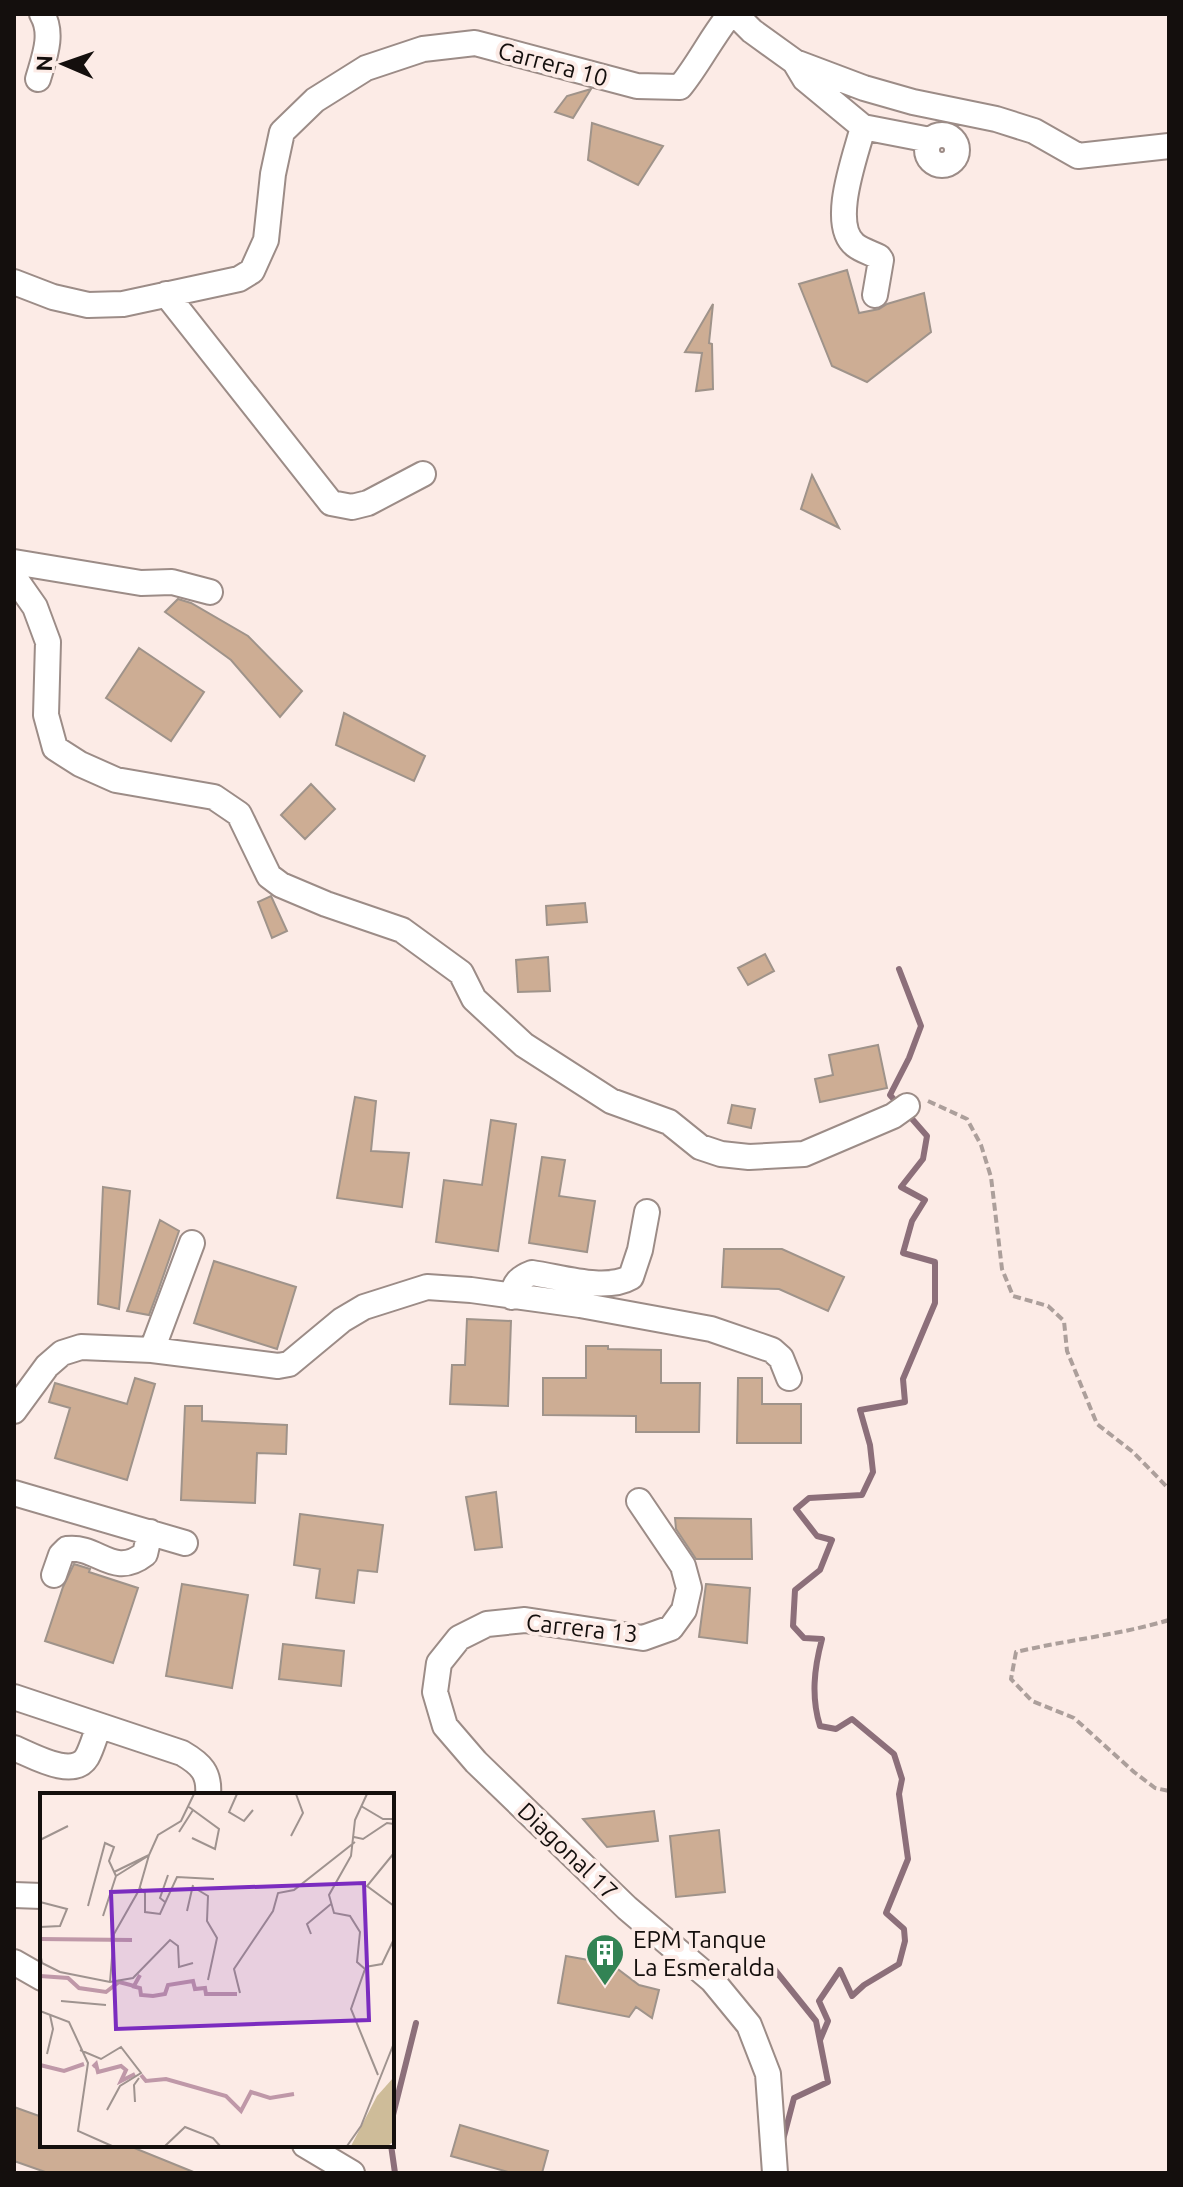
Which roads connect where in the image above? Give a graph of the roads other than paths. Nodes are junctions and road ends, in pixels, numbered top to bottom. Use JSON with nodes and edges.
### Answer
{"nodes":[{"id":1,"x":42,"y":14,"type":"edge"},
{"id":2,"x":728,"y":16,"type":"edge"},
{"id":3,"x":795,"y":62,"type":"junction"},
{"id":4,"x":38,"y":79,"type":"dead end"},
{"id":5,"x":863,"y":127,"type":"junction"},
{"id":6,"x":930,"y":140,"type":"dead end"},
{"id":7,"x":1169,"y":146,"type":"edge"},
{"id":8,"x":14,"y":282,"type":"edge"},
{"id":9,"x":166,"y":294,"type":"junction"},
{"id":10,"x":875,"y":295,"type":"dead end"},
{"id":11,"x":423,"y":474,"type":"dead end"},
{"id":12,"x":14,"y":562,"type":"edge"},
{"id":13,"x":14,"y":577,"type":"edge"},
{"id":14,"x":210,"y":592,"type":"dead end"},
{"id":15,"x":907,"y":1106,"type":"road end"},
{"id":16,"x":647,"y":1212,"type":"dead end"},
{"id":17,"x":192,"y":1243,"type":"dead end"},
{"id":18,"x":512,"y":1297,"type":"junction"},
{"id":19,"x":152,"y":1350,"type":"junction"},
{"id":20,"x":789,"y":1378,"type":"dead end"},
{"id":21,"x":14,"y":1411,"type":"edge"},
{"id":22,"x":14,"y":1493,"type":"edge"},
{"id":23,"x":639,"y":1501,"type":"dead end"},
{"id":24,"x":150,"y":1532,"type":"junction"},
{"id":25,"x":185,"y":1543,"type":"dead end"},
{"id":26,"x":54,"y":1575,"type":"dead end"},
{"id":27,"x":435,"y":1692,"type":"joint"},
{"id":28,"x":14,"y":1697,"type":"edge"},
{"id":29,"x":99,"y":1726,"type":"junction"},
{"id":30,"x":14,"y":1748,"type":"edge"},
{"id":31,"x":208,"y":1793,"type":"edge"},
{"id":32,"x":14,"y":1895,"type":"edge"},
{"id":33,"x":40,"y":1896,"type":"edge"},
{"id":34,"x":14,"y":1962,"type":"edge"},
{"id":35,"x":40,"y":1977,"type":"edge"},
{"id":36,"x":308,"y":2147,"type":"edge"},
{"id":37,"x":352,"y":2173,"type":"edge"},
{"id":38,"x":775,"y":2173,"type":"edge"}],
"edges":[{"from":1,"to":4,"type":"street"},
{"from":2,"to":3,"type":"street","name":"Carrera 10"},
{"from":2,"to":9,"type":"street","name":"Carrera 10"},
{"from":3,"to":5,"type":"street"},
{"from":3,"to":7,"type":"street","name":"Carrera 10"},
{"from":5,"to":6,"type":"street"},
{"from":5,"to":10,"type":"street"},
{"from":8,"to":9,"type":"street","name":"Carrera 10"},
{"from":9,"to":11,"type":"street"},
{"from":12,"to":14,"type":"street"},
{"from":13,"to":15,"type":"street"},
{"from":16,"to":18,"type":"street"},
{"from":17,"to":19,"type":"street"},
{"from":18,"to":19,"type":"street"},
{"from":18,"to":20,"type":"street"},
{"from":19,"to":21,"type":"street"},
{"from":22,"to":24,"type":"street"},
{"from":23,"to":27,"type":"street","name":"Carrera 13"},
{"from":24,"to":25,"type":"street"},
{"from":24,"to":26,"type":"street"},
{"from":27,"to":38,"type":"street","name":"Diagonal 17"},
{"from":28,"to":29,"type":"street"},
{"from":29,"to":30,"type":"street"},
{"from":29,"to":31,"type":"street"},
{"from":32,"to":33,"type":"street"},
{"from":34,"to":35,"type":"street"},
{"from":36,"to":37,"type":"street"}]}
